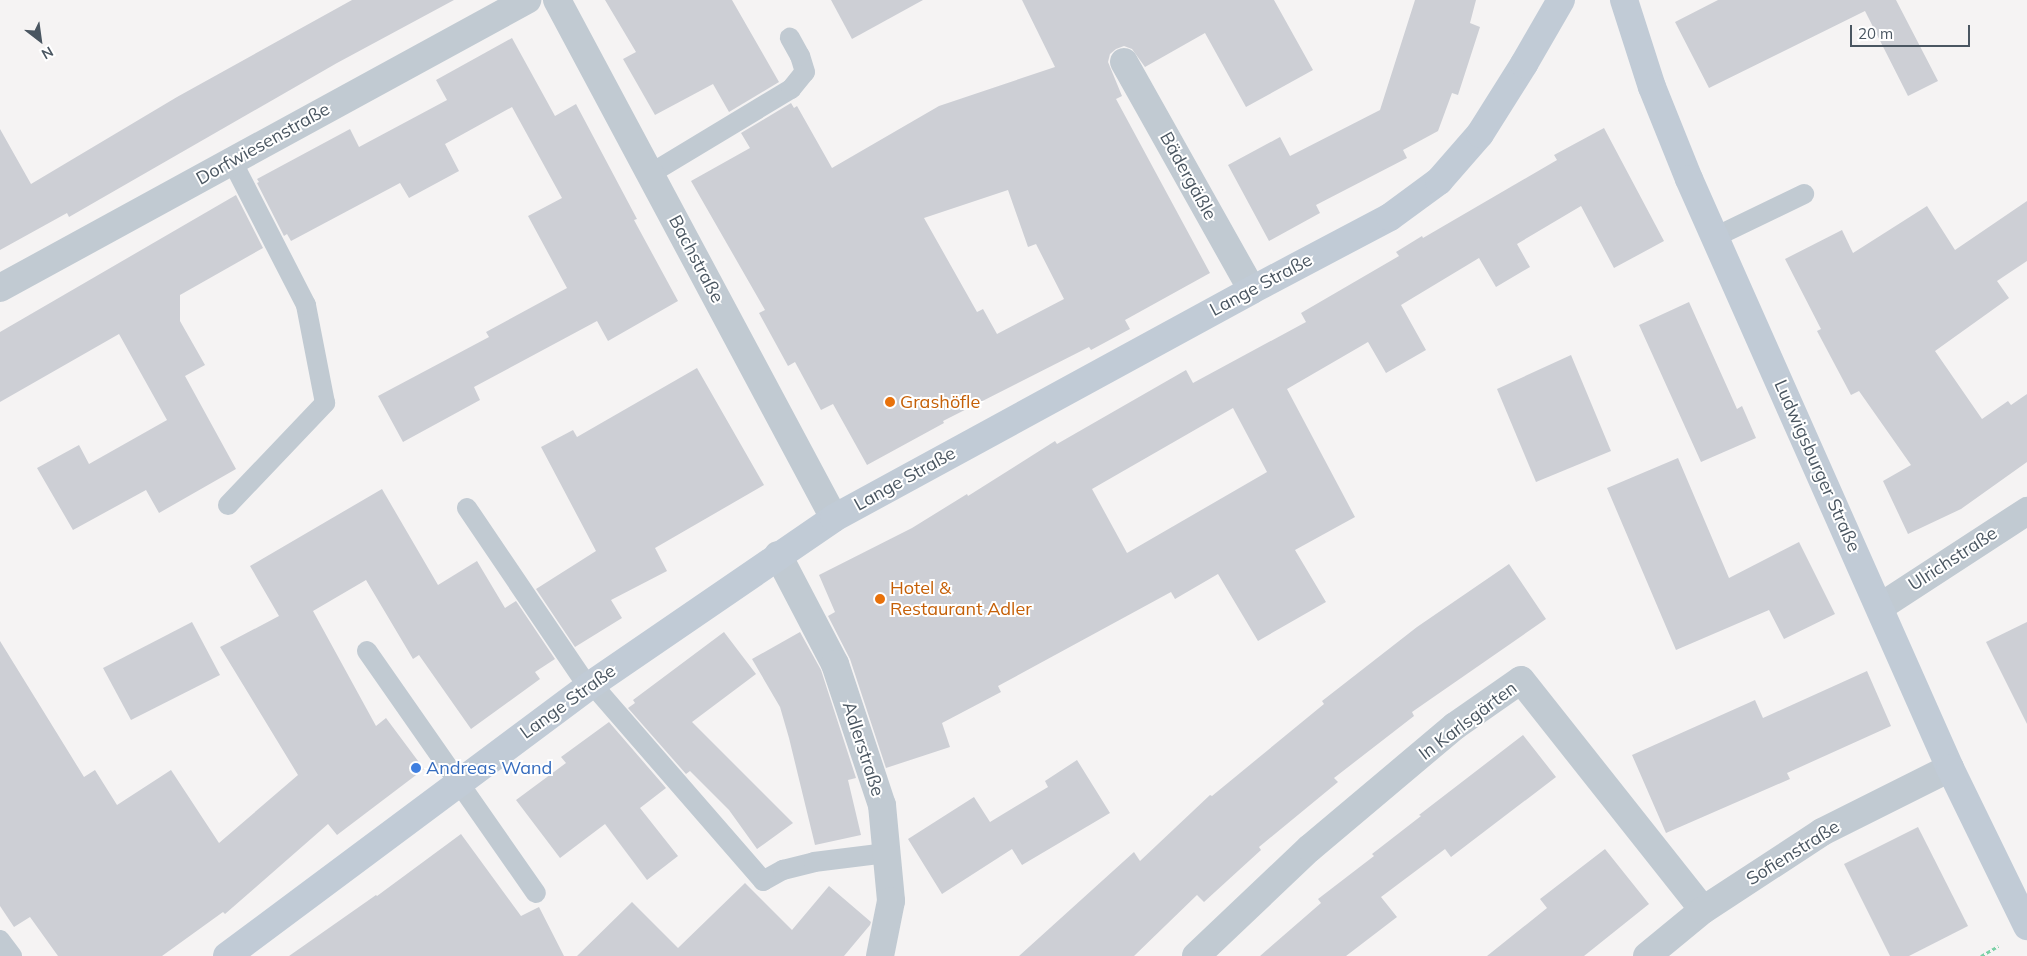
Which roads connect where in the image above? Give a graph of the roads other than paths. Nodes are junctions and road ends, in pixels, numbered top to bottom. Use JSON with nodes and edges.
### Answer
{"nodes":[{"id":1,"x":527,"y":0,"type":"edge"},
{"id":2,"x":558,"y":0,"type":"edge"},
{"id":3,"x":1560,"y":0,"type":"edge"},
{"id":4,"x":1624,"y":0,"type":"edge"},
{"id":5,"x":790,"y":38,"type":"dead end"},
{"id":6,"x":1124,"y":62,"type":"dead end"},
{"id":7,"x":232,"y":161,"type":"junction"},
{"id":8,"x":650,"y":174,"type":"junction"},
{"id":9,"x":1804,"y":194,"type":"dead end"},
{"id":10,"x":1715,"y":237,"type":"junction"},
{"id":11,"x":0,"y":288,"type":"edge"},
{"id":12,"x":1252,"y":290,"type":"junction"},
{"id":13,"x":228,"y":505,"type":"dead end"},
{"id":14,"x":467,"y":508,"type":"dead end"},
{"id":15,"x":2027,"y":512,"type":"edge"},
{"id":16,"x":834,"y":518,"type":"junction"},
{"id":17,"x":778,"y":555,"type":"junction"},
{"id":18,"x":1880,"y":607,"type":"junction"},
{"id":19,"x":367,"y":652,"type":"dead end"},
{"id":20,"x":590,"y":685,"type":"junction"},
{"id":21,"x":1950,"y":768,"type":"junction"},
{"id":22,"x":458,"y":784,"type":"junction"},
{"id":23,"x":886,"y":853,"type":"junction"},
{"id":24,"x":536,"y":893,"type":"dead end"},
{"id":25,"x":1703,"y":910,"type":"junction"},
{"id":26,"x":2027,"y":926,"type":"edge"},
{"id":27,"x":0,"y":940,"type":"edge"},
{"id":28,"x":12,"y":956,"type":"edge"},
{"id":29,"x":227,"y":956,"type":"edge"},
{"id":30,"x":880,"y":956,"type":"edge"},
{"id":31,"x":1196,"y":956,"type":"edge"},
{"id":32,"x":1647,"y":956,"type":"edge"}],
"edges":[{"from":1,"to":7,"type":"street","name":"Dorfwiesenstraße"},
{"from":2,"to":8,"type":"street","name":"Bachstraße"},
{"from":3,"to":12,"type":"main road","name":"Lange Straße"},
{"from":4,"to":10,"type":"main road","name":"Ludwigsburger Straße"},
{"from":5,"to":8,"type":"lane"},
{"from":6,"to":12,"type":"street","name":"Bädergäßle"},
{"from":7,"to":11,"type":"street","name":"Dorfwiesenstraße"},
{"from":7,"to":13,"type":"lane"},
{"from":8,"to":16,"type":"street","name":"Bachstraße"},
{"from":9,"to":10,"type":"lane"},
{"from":10,"to":18,"type":"main road","name":"Ludwigsburger Straße"},
{"from":12,"to":16,"type":"main road","name":"Lange Straße"},
{"from":14,"to":20,"type":"lane"},
{"from":15,"to":18,"type":"street","name":"Ulrichstraße"},
{"from":16,"to":17,"type":"main road","name":"Lange Straße"},
{"from":17,"to":20,"type":"main road","name":"Lange Straße"},
{"from":17,"to":23,"type":"street","name":"Adlerstraße"},
{"from":18,"to":21,"type":"main road","name":"Ludwigsburger Straße"},
{"from":19,"to":22,"type":"lane"},
{"from":20,"to":22,"type":"main road","name":"Lange Straße"},
{"from":20,"to":23,"type":"lane"},
{"from":21,"to":25,"type":"street","name":"Sofienstraße"},
{"from":21,"to":26,"type":"main road","name":"Ludwigsburger Straße"},
{"from":22,"to":24,"type":"lane"},
{"from":22,"to":29,"type":"main road","name":"Lange Straße"},
{"from":23,"to":30,"type":"street","name":"Adlerstraße"},
{"from":25,"to":31,"type":"street","name":"In Karlsgärten"},
{"from":25,"to":32,"type":"street","name":"Sofienstraße"},
{"from":27,"to":28,"type":"lane"}]}
